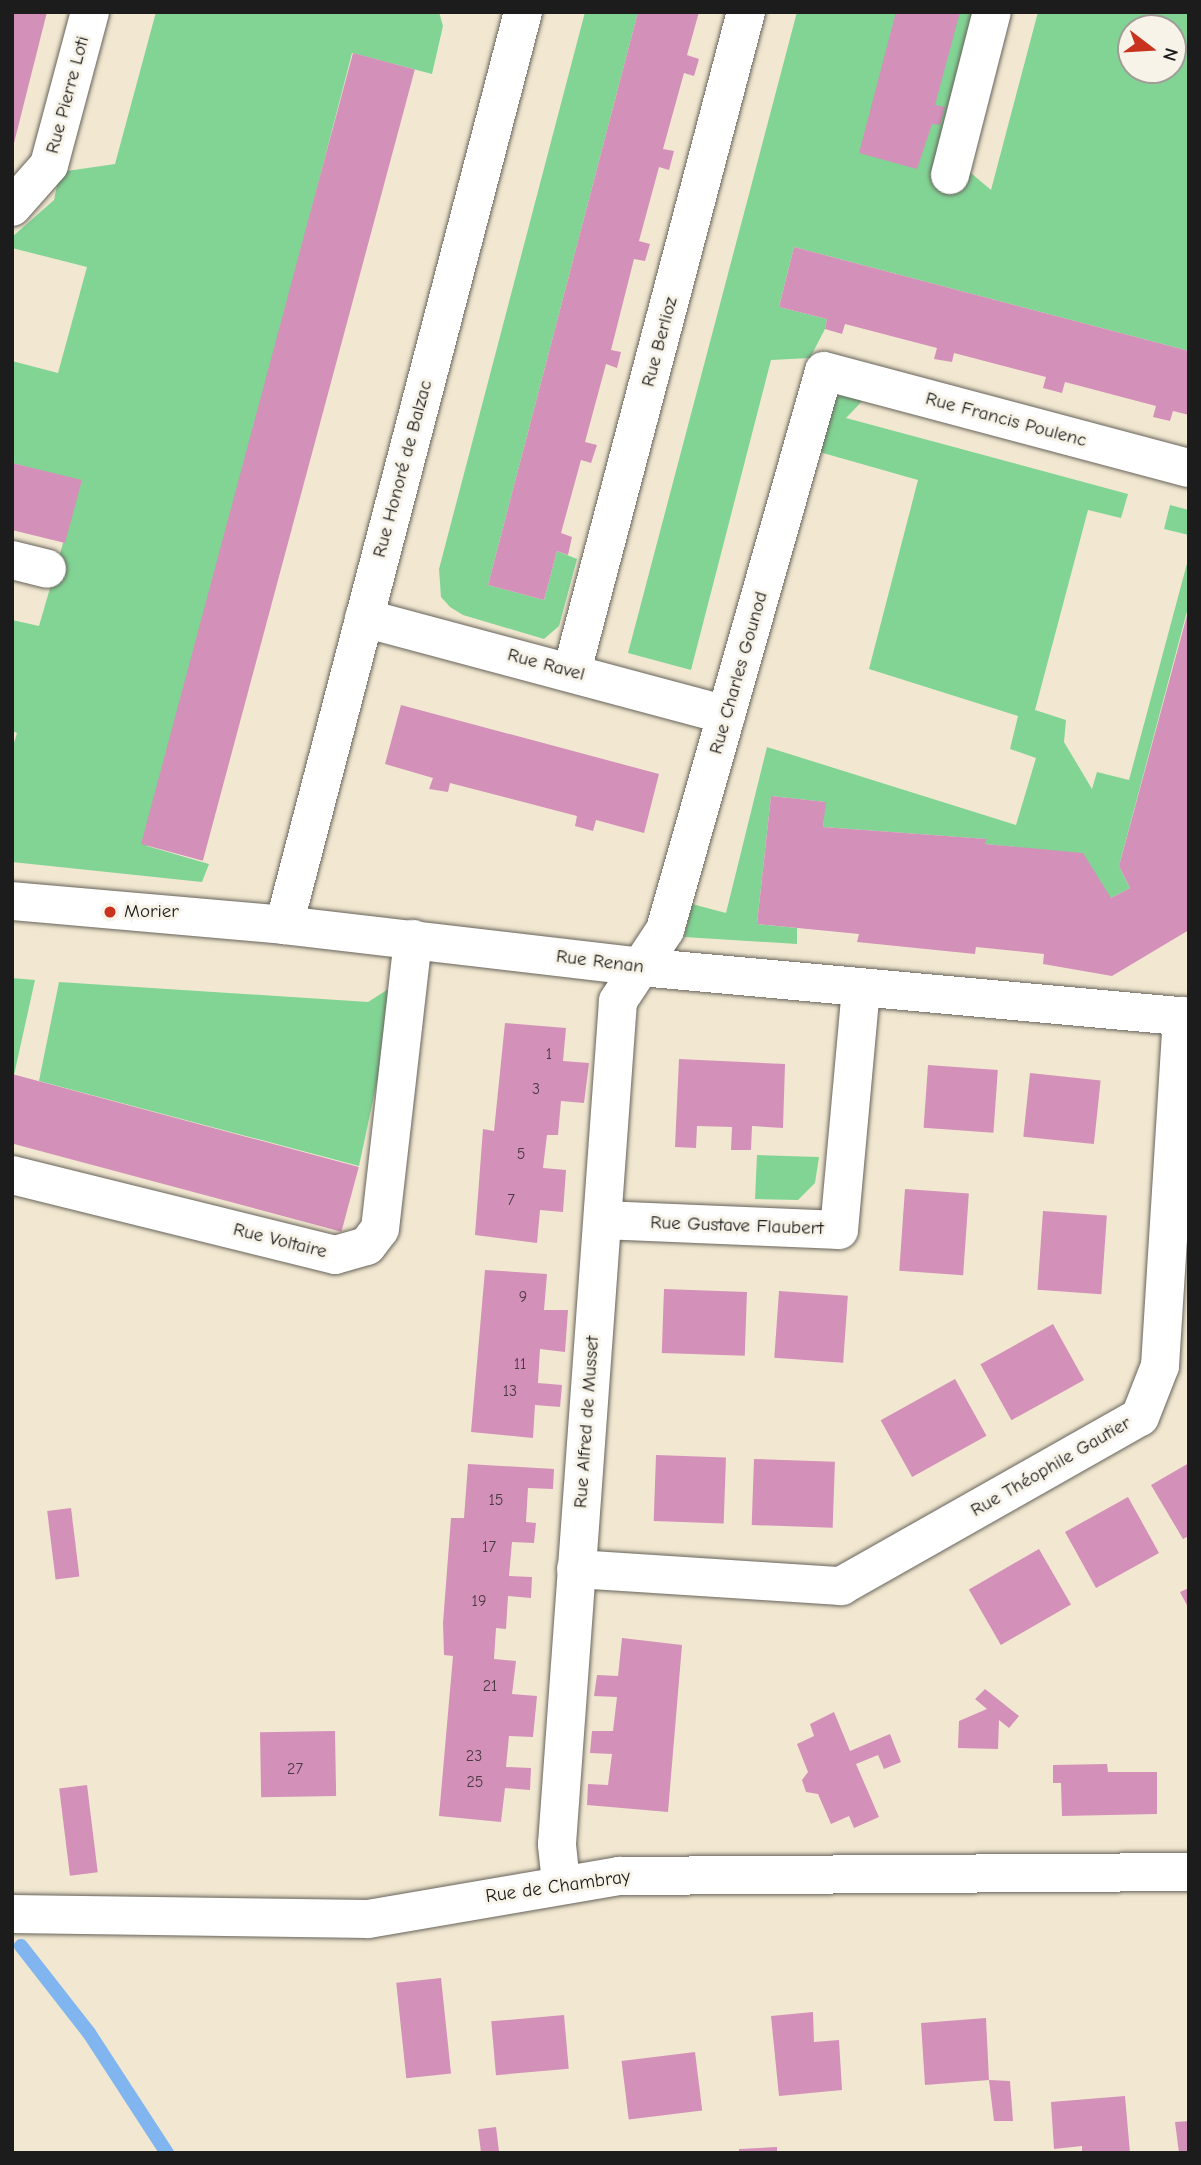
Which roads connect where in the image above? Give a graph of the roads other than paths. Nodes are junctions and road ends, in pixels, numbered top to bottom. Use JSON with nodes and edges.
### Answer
{"nodes":[{"id":1,"x":90,"y":12,"type":"edge"},
{"id":2,"x":523,"y":12,"type":"edge"},
{"id":3,"x":747,"y":12,"type":"edge"},
{"id":4,"x":992,"y":12,"type":"edge"},
{"id":5,"x":950,"y":175,"type":"dead end"},
{"id":6,"x":12,"y":207,"type":"edge"},
{"id":7,"x":824,"y":372,"type":"joint"},
{"id":8,"x":1189,"y":468,"type":"edge"},
{"id":9,"x":365,"y":618,"type":"junction"},
{"id":10,"x":572,"y":671,"type":"junction"},
{"id":11,"x":726,"y":715,"type":"junction"},
{"id":12,"x":12,"y":901,"type":"edge"},
{"id":13,"x":284,"y":925,"type":"junction"},
{"id":14,"x":412,"y":940,"type":"junction"},
{"id":15,"x":639,"y":967,"type":"junction"},
{"id":16,"x":861,"y":988,"type":"junction"},
{"id":17,"x":1186,"y":1016,"type":"edge"},
{"id":18,"x":12,"y":1175,"type":"edge"},
{"id":19,"x":603,"y":1220,"type":"junction"},
{"id":20,"x":576,"y":1569,"type":"junction"},
{"id":21,"x":1189,"y":1872,"type":"edge"},
{"id":22,"x":561,"y":1883,"type":"junction"},
{"id":23,"x":12,"y":1914,"type":"edge"}],
"edges":[{"from":1,"to":6,"type":"street","name":"Rue Pierre Loti"},
{"from":2,"to":9,"type":"street","name":"Rue Honoré de Balzac"},
{"from":3,"to":10,"type":"street","name":"Rue Berlioz"},
{"from":4,"to":5,"type":"street"},
{"from":7,"to":8,"type":"street","name":"Rue Francis Poulenc"},
{"from":7,"to":11,"type":"street","name":"Rue Charles Gounod"},
{"from":9,"to":10,"type":"street","name":"Rue Ravel"},
{"from":9,"to":13,"type":"street","name":"Rue Honoré de Balzac"},
{"from":10,"to":11,"type":"street","name":"Rue Ravel"},
{"from":11,"to":15,"type":"street","name":"Rue Charles Gounod"},
{"from":12,"to":13,"type":"street","name":"Rue Renan"},
{"from":13,"to":14,"type":"street","name":"Rue Renan"},
{"from":14,"to":15,"type":"street","name":"Rue Renan"},
{"from":14,"to":18,"type":"street","name":"Rue Voltaire"},
{"from":15,"to":16,"type":"street","name":"Rue Renan"},
{"from":15,"to":19,"type":"street","name":"Rue Alfred de Musset"},
{"from":16,"to":17,"type":"street","name":"Rue Renan"},
{"from":16,"to":19,"type":"street","name":"Rue Gustave Flaubert"},
{"from":17,"to":20,"type":"street","name":"Rue Théophile Gautier"},
{"from":19,"to":20,"type":"street","name":"Rue Alfred de Musset"},
{"from":20,"to":22,"type":"street","name":"Rue Alfred de Musset"},
{"from":21,"to":22,"type":"street","name":"Rue de Chambray"},
{"from":22,"to":23,"type":"street","name":"Rue de Chambray"}]}
